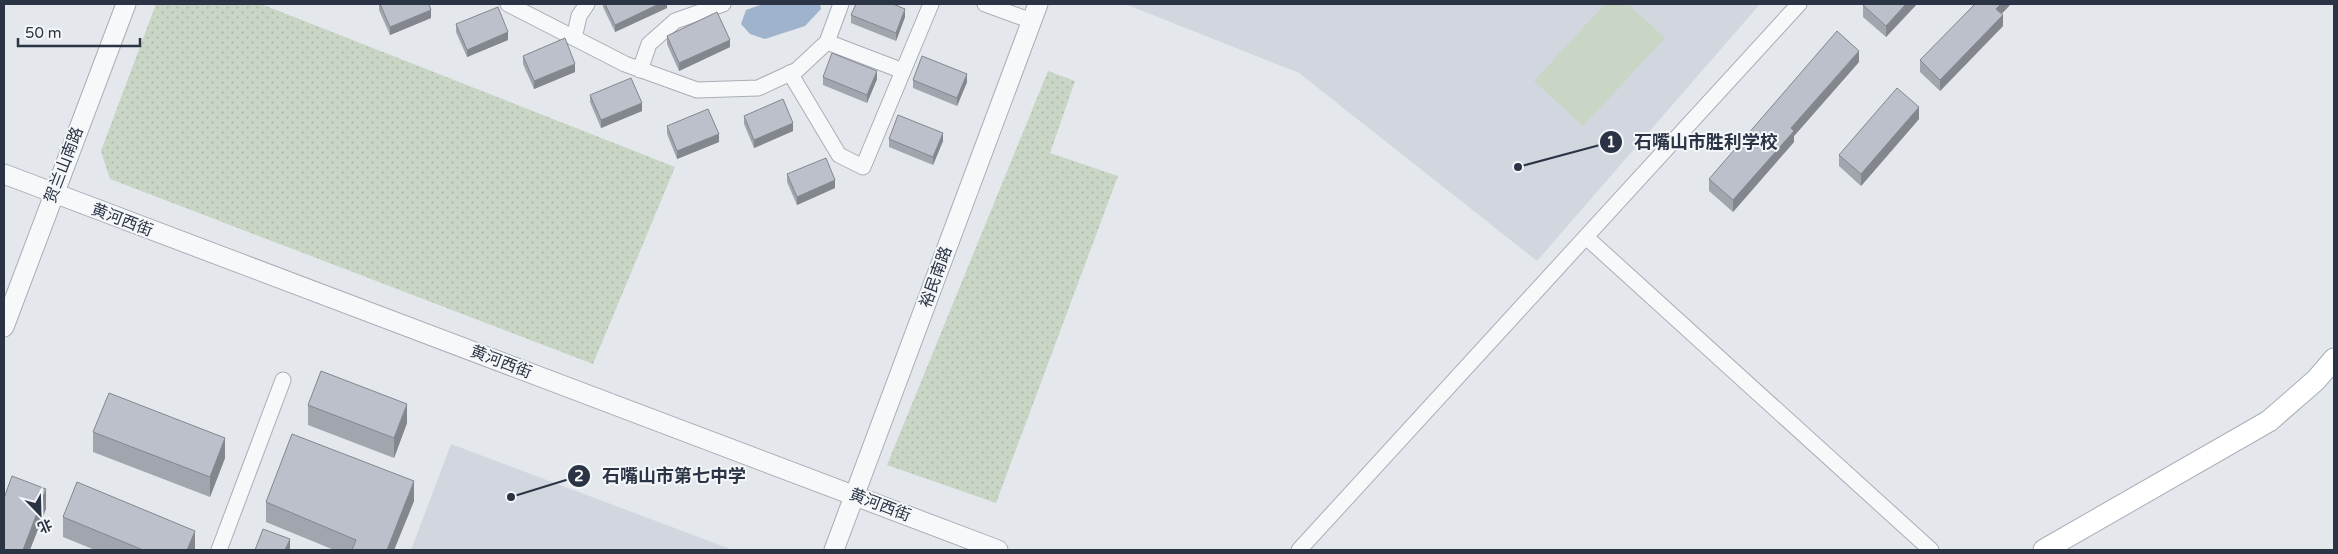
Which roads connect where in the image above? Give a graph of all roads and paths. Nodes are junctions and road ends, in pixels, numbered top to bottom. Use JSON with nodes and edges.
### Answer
{"nodes":[{"id":1,"x":126,"y":4,"type":"edge"},
{"id":2,"x":511,"y":4,"type":"edge"},
{"id":3,"x":587,"y":4,"type":"edge"},
{"id":4,"x":723,"y":4,"type":"edge"},
{"id":5,"x":841,"y":4,"type":"edge"},
{"id":6,"x":931,"y":4,"type":"edge"},
{"id":7,"x":985,"y":4,"type":"edge"},
{"id":8,"x":1799,"y":4,"type":"edge"},
{"id":9,"x":688,"y":10,"type":"edge"},
{"id":10,"x":1035,"y":12,"type":"edge"},
{"id":11,"x":574,"y":38,"type":"junction"},
{"id":12,"x":827,"y":42,"type":"junction"},
{"id":13,"x":640,"y":70,"type":"junction"},
{"id":14,"x":903,"y":71,"type":"junction"},
{"id":15,"x":790,"y":74,"type":"junction"},
{"id":16,"x":4,"y":174,"type":"edge"},
{"id":17,"x":53,"y":194,"type":"junction"},
{"id":18,"x":1586,"y":237,"type":"junction"},
{"id":19,"x":4,"y":327,"type":"edge"},
{"id":20,"x":2334,"y":359,"type":"edge"},
{"id":21,"x":283,"y":380,"type":"dead end"},
{"id":22,"x":855,"y":495,"type":"junction"},
{"id":23,"x":219,"y":550,"type":"edge"},
{"id":24,"x":834,"y":550,"type":"edge"},
{"id":25,"x":998,"y":550,"type":"edge"},
{"id":26,"x":1300,"y":550,"type":"edge"},
{"id":27,"x":1930,"y":550,"type":"edge"},
{"id":28,"x":2044,"y":550,"type":"edge"}],
"edges":[{"from":1,"to":17,"type":"street","name":"贺兰山南路"},
{"from":2,"to":11,"type":"street"},
{"from":3,"to":11,"type":"street"},
{"from":4,"to":9,"type":"street"},
{"from":5,"to":12,"type":"street"},
{"from":6,"to":14,"type":"street"},
{"from":7,"to":10,"type":"street"},
{"from":8,"to":18,"type":"street"},
{"from":9,"to":13,"type":"street"},
{"from":10,"to":22,"type":"street","name":"裕民南路"},
{"from":11,"to":13,"type":"street"},
{"from":12,"to":14,"type":"street"},
{"from":12,"to":15,"type":"street"},
{"from":13,"to":15,"type":"street"},
{"from":14,"to":15,"type":"street"},
{"from":16,"to":17,"type":"street","name":"黄河西街"},
{"from":17,"to":19,"type":"street","name":"贺兰山南路"},
{"from":17,"to":22,"type":"street","name":"黄河西街"},
{"from":18,"to":26,"type":"street"},
{"from":18,"to":27,"type":"street"},
{"from":20,"to":28,"type":"main road"},
{"from":21,"to":23,"type":"street"},
{"from":22,"to":24,"type":"street","name":"裕民南路"},
{"from":22,"to":25,"type":"street","name":"黄河西街"}]}
